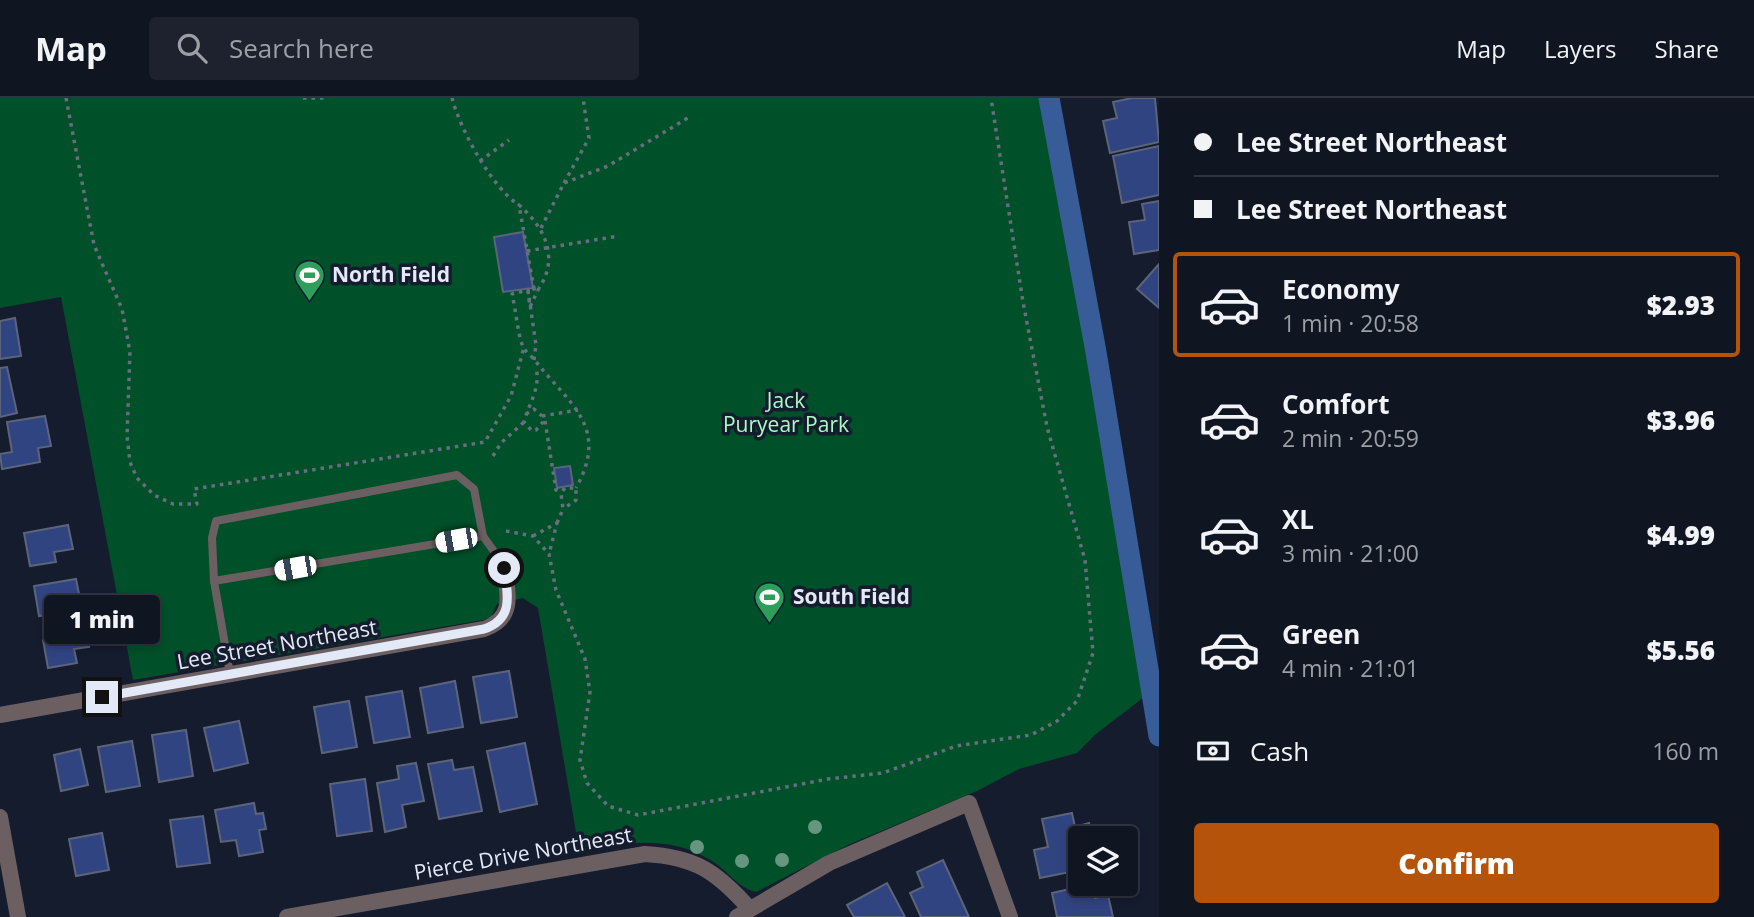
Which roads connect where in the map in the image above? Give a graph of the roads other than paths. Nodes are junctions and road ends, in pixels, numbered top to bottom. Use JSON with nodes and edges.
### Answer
{"nodes":[{"id":1,"x":483,"y":536,"type":"junction"},
{"id":2,"x":503,"y":564,"type":"joint"},
{"id":3,"x":214,"y":581,"type":"junction"},
{"id":4,"x":230,"y":674,"type":"junction"},
{"id":5,"x":0,"y":715,"type":"edge"},
{"id":6,"x":0,"y":817,"type":"edge"},
{"id":7,"x":743,"y":913,"type":"edge"},
{"id":8,"x":18,"y":917,"type":"edge"},
{"id":9,"x":287,"y":917,"type":"edge"},
{"id":10,"x":1010,"y":917,"type":"edge"}],
"edges":[{"from":1,"to":2,"type":"lane"},
{"from":1,"to":3,"type":"lane"},
{"from":1,"to":3,"type":"lane"},
{"from":2,"to":4,"type":"street","name":"Lee Street Northeast"},
{"from":3,"to":4,"type":"lane"},
{"from":4,"to":5,"type":"street","name":"Lee Street Northeast"},
{"from":6,"to":8,"type":"street"},
{"from":7,"to":9,"type":"street","name":"Pierce Drive Northeast"},
{"from":7,"to":10,"type":"street"}]}
